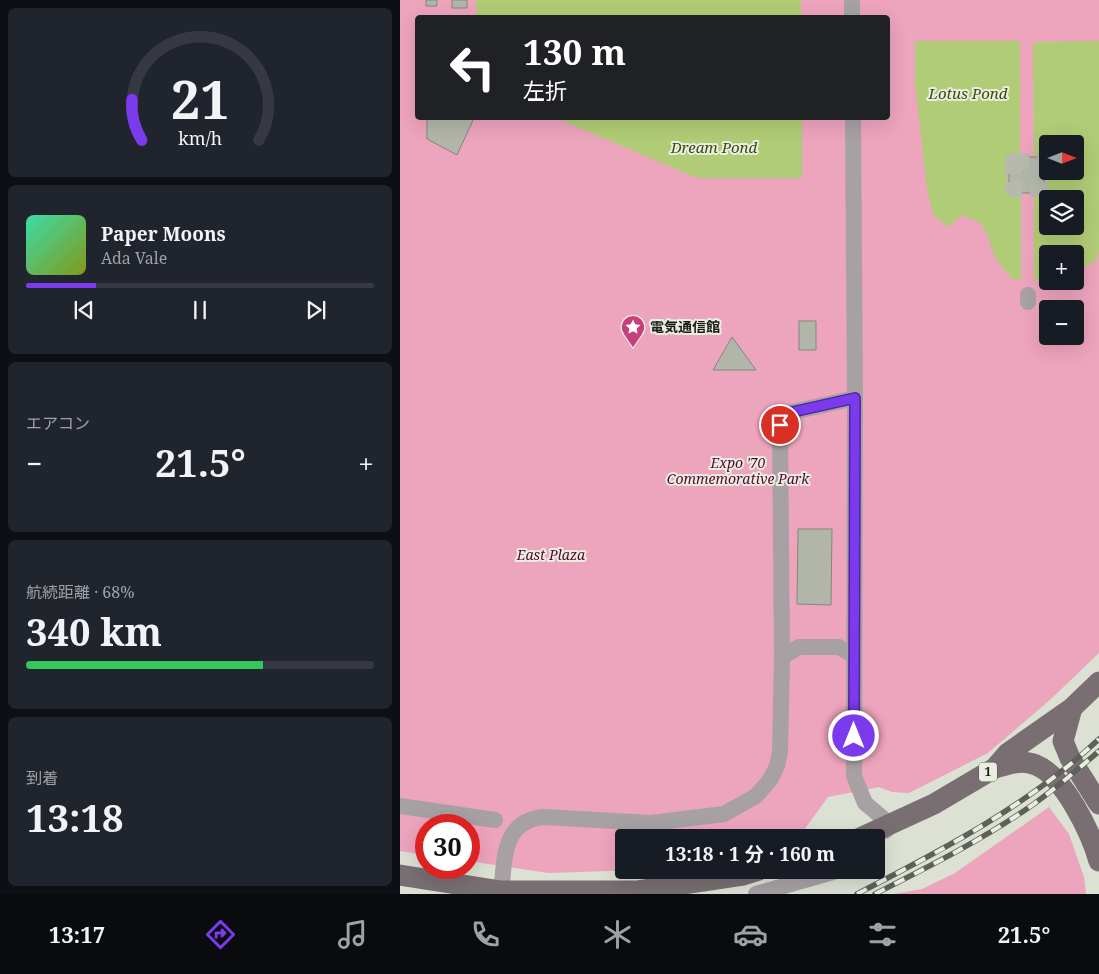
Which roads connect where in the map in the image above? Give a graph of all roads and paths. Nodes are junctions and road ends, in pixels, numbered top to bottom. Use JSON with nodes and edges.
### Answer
{"nodes":[{"id":1,"x":852,"y":0,"type":"edge"},
{"id":2,"x":852,"y":15,"type":"edge"},
{"id":3,"x":853,"y":120,"type":"edge"},
{"id":4,"x":855,"y":398,"type":"junction"},
{"id":5,"x":854,"y":656,"type":"junction"},
{"id":6,"x":782,"y":657,"type":"junction"},
{"id":7,"x":1099,"y":682,"type":"edge"},
{"id":8,"x":1072,"y":708,"type":"junction"},
{"id":9,"x":994,"y":768,"type":"junction"},
{"id":10,"x":1099,"y":804,"type":"edge"},
{"id":11,"x":400,"y":806,"type":"edge"},
{"id":12,"x":495,"y":820,"type":"dead end"},
{"id":13,"x":882,"y":829,"type":"edge"},
{"id":14,"x":885,"y":831,"type":"edge"},
{"id":15,"x":1099,"y":861,"type":"edge"},
{"id":16,"x":400,"y":875,"type":"edge"},
{"id":17,"x":720,"y":879,"type":"edge"},
{"id":18,"x":808,"y":879,"type":"edge"},
{"id":19,"x":501,"y":893,"type":"edge"},
{"id":20,"x":645,"y":893,"type":"edge"},
{"id":21,"x":756,"y":894,"type":"edge"}],
"edges":[{"from":1,"to":2,"type":"street"},
{"from":3,"to":4,"type":"street"},
{"from":4,"to":5,"type":"street"},
{"from":4,"to":6,"type":"street"},
{"from":5,"to":6,"type":"street"},
{"from":5,"to":13,"type":"street"},
{"from":6,"to":19,"type":"street"},
{"from":7,"to":8,"type":"main road","number":"1"},
{"from":8,"to":9,"type":"main road","number":"1"},
{"from":8,"to":10,"type":"main road"},
{"from":9,"to":14,"type":"main road","number":"1"},
{"from":9,"to":15,"type":"main road"},
{"from":11,"to":12,"type":"street"},
{"from":16,"to":19,"type":"main road"},
{"from":17,"to":20,"type":"main road"},
{"from":18,"to":21,"type":"street"},
{"from":19,"to":20,"type":"main road"}]}
